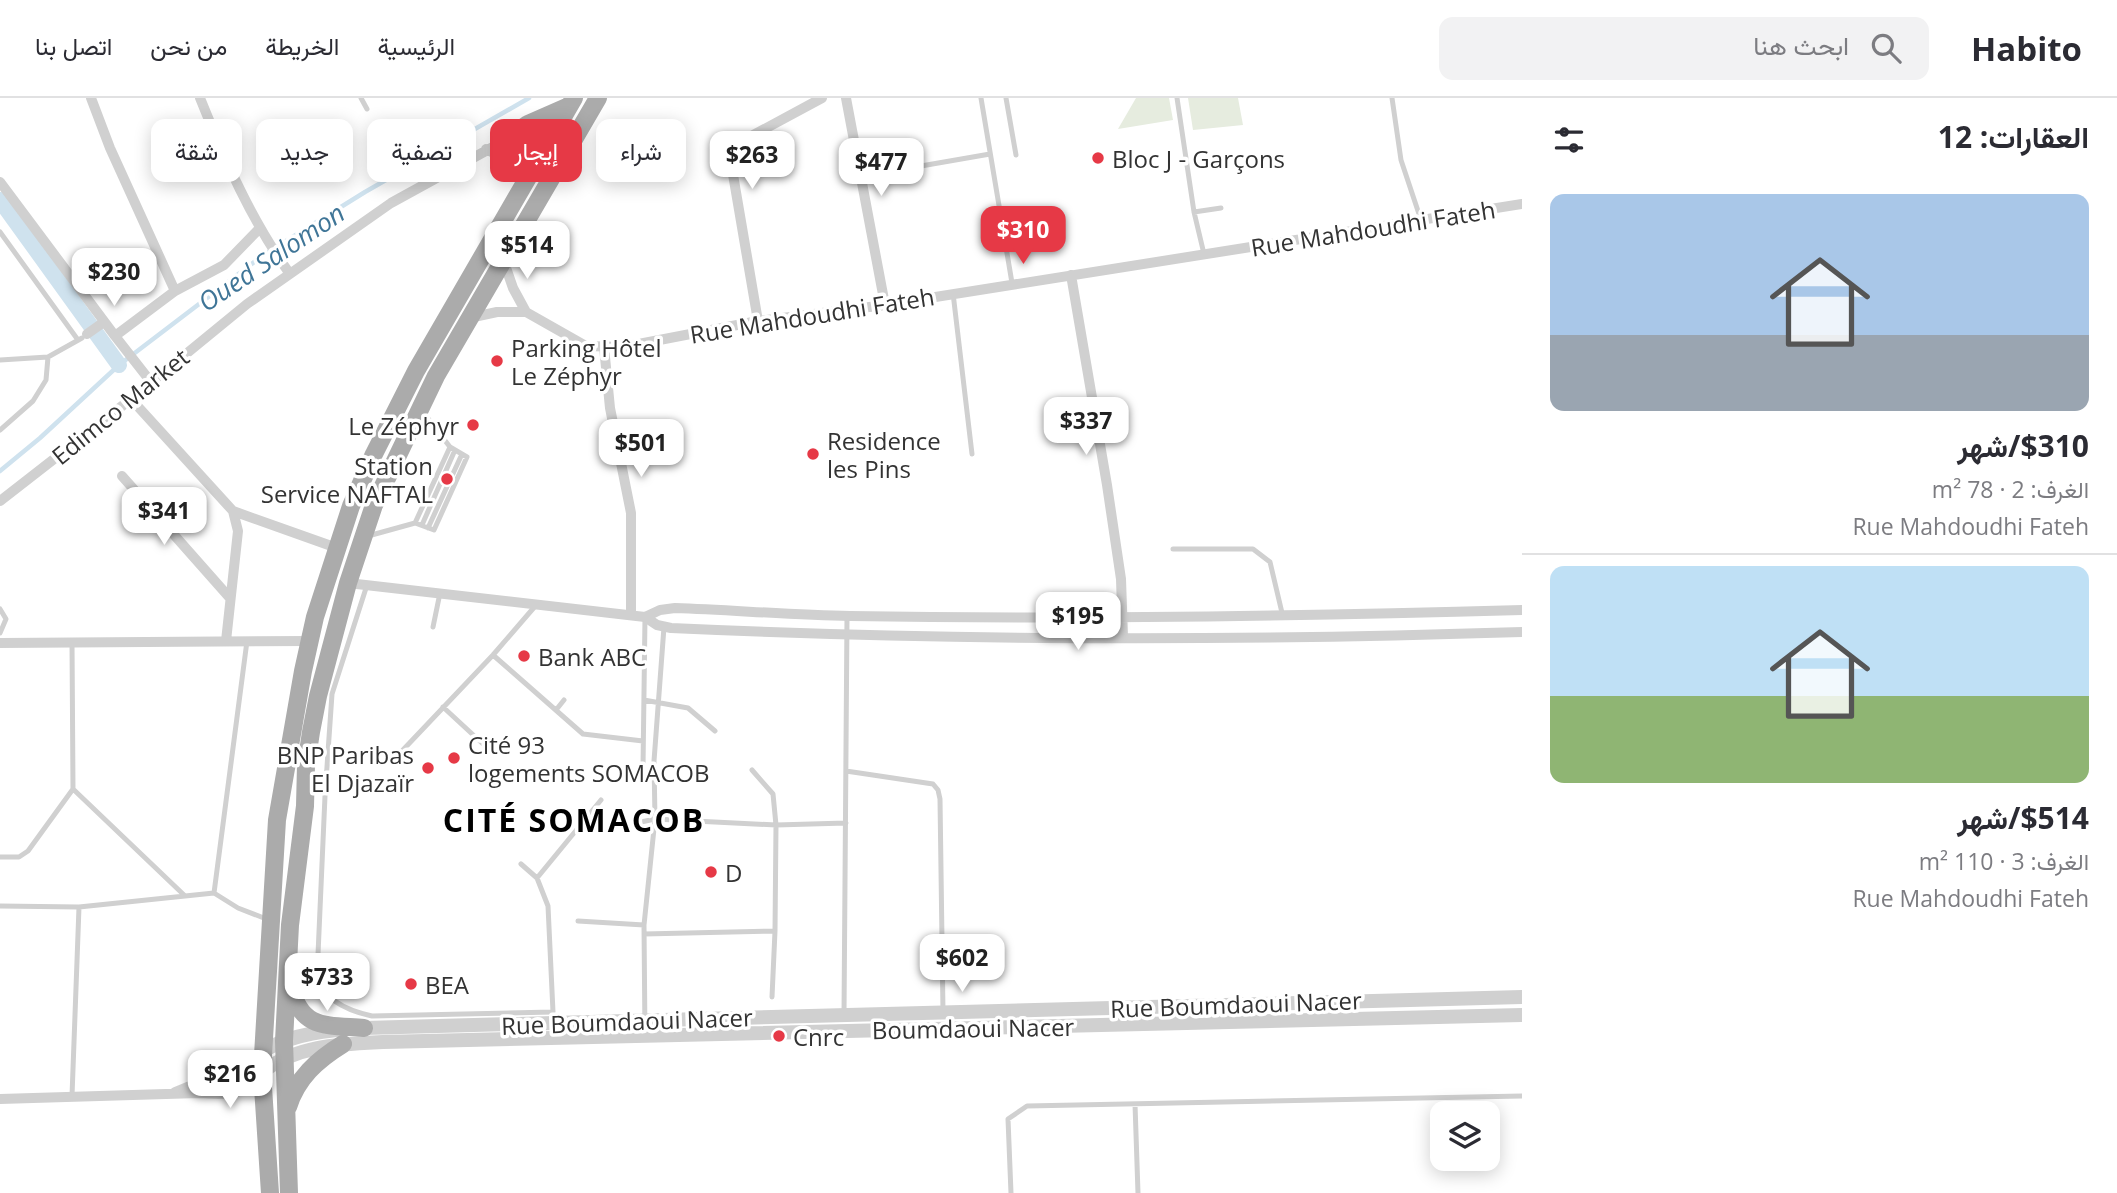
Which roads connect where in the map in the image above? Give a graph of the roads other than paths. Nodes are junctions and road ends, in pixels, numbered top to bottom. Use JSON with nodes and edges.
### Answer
{"nodes":[{"id":1,"x":92,"y":98,"type":"edge"},
{"id":2,"x":200,"y":98,"type":"edge"},
{"id":3,"x":361,"y":98,"type":"edge"},
{"id":4,"x":598,"y":98,"type":"edge"},
{"id":5,"x":822,"y":98,"type":"edge"},
{"id":6,"x":846,"y":98,"type":"edge"},
{"id":7,"x":981,"y":98,"type":"edge"},
{"id":8,"x":1006,"y":98,"type":"edge"},
{"id":9,"x":1177,"y":98,"type":"edge"},
{"id":10,"x":1392,"y":98,"type":"edge"},
{"id":11,"x":572,"y":102,"type":"edge"},
{"id":12,"x":367,"y":108,"type":"dead end"},
{"id":13,"x":538,"y":119,"type":"edge"},
{"id":14,"x":562,"y":119,"type":"edge"},
{"id":15,"x":582,"y":125,"type":"edge"},
{"id":16,"x":490,"y":147,"type":"edge"},
{"id":17,"x":990,"y":154,"type":"junction"},
{"id":18,"x":1016,"y":155,"type":"dead end"},
{"id":19,"x":921,"y":166,"type":"dead end"},
{"id":20,"x":0,"y":182,"type":"edge"},
{"id":21,"x":526,"y":182,"type":"edge"},
{"id":22,"x":549,"y":182,"type":"edge"},
{"id":23,"x":1522,"y":204,"type":"edge"},
{"id":24,"x":1221,"y":208,"type":"dead end"},
{"id":25,"x":1195,"y":212,"type":"junction"},
{"id":26,"x":1421,"y":220,"type":"junction"},
{"id":27,"x":0,"y":232,"type":"edge"},
{"id":28,"x":261,"y":232,"type":"junction"},
{"id":29,"x":1204,"y":254,"type":"junction"},
{"id":30,"x":504,"y":262,"type":"junction"},
{"id":31,"x":287,"y":270,"type":"junction"},
{"id":32,"x":1071,"y":275,"type":"junction"},
{"id":33,"x":1012,"y":283,"type":"junction"},
{"id":34,"x":175,"y":291,"type":"junction"},
{"id":35,"x":953,"y":293,"type":"junction"},
{"id":36,"x":884,"y":305,"type":"junction"},
{"id":37,"x":526,"y":312,"type":"junction"},
{"id":38,"x":469,"y":318,"type":"junction"},
{"id":39,"x":758,"y":321,"type":"junction"},
{"id":40,"x":103,"y":323,"type":"junction"},
{"id":41,"x":115,"y":336,"type":"junction"},
{"id":42,"x":83,"y":337,"type":"junction"},
{"id":43,"x":604,"y":346,"type":"junction"},
{"id":44,"x":48,"y":356,"type":"junction"},
{"id":45,"x":0,"y":360,"type":"edge"},
{"id":46,"x":151,"y":383,"type":"junction"},
{"id":47,"x":131,"y":399,"type":"junction"},
{"id":48,"x":420,"y":409,"type":"junction"},
{"id":49,"x":0,"y":430,"type":"edge"},
{"id":50,"x":452,"y":448,"type":"junction"},
{"id":51,"x":972,"y":454,"type":"dead end"},
{"id":52,"x":122,"y":476,"type":"dead end"},
{"id":53,"x":0,"y":501,"type":"edge"},
{"id":54,"x":233,"y":511,"type":"junction"},
{"id":55,"x":421,"y":525,"type":"junction"},
{"id":56,"x":362,"y":538,"type":"junction"},
{"id":57,"x":337,"y":548,"type":"junction"},
{"id":58,"x":1173,"y":549,"type":"dead end"},
{"id":59,"x":348,"y":583,"type":"junction"},
{"id":60,"x":367,"y":585,"type":"junction"},
{"id":61,"x":440,"y":593,"type":"junction"},
{"id":62,"x":229,"y":597,"type":"junction"},
{"id":63,"x":537,"y":604,"type":"junction"},
{"id":64,"x":0,"y":609,"type":"edge"},
{"id":65,"x":1522,"y":610,"type":"edge"},
{"id":66,"x":631,"y":615,"type":"junction"},
{"id":67,"x":847,"y":616,"type":"junction"},
{"id":68,"x":645,"y":617,"type":"junction"},
{"id":69,"x":1123,"y":617,"type":"junction"},
{"id":70,"x":1283,"y":617,"type":"junction"},
{"id":71,"x":433,"y":627,"type":"dead end"},
{"id":72,"x":664,"y":627,"type":"junction"},
{"id":73,"x":1522,"y":632,"type":"edge"},
{"id":74,"x":0,"y":633,"type":"edge"},
{"id":75,"x":847,"y":636,"type":"junction"},
{"id":76,"x":1123,"y":636,"type":"junction"},
{"id":77,"x":226,"y":641,"type":"junction"},
{"id":78,"x":247,"y":641,"type":"junction"},
{"id":79,"x":309,"y":641,"type":"junction"},
{"id":80,"x":0,"y":643,"type":"edge"},
{"id":81,"x":72,"y":643,"type":"junction"},
{"id":82,"x":494,"y":655,"type":"junction"},
{"id":83,"x":564,"y":700,"type":"dead end"},
{"id":84,"x":644,"y":700,"type":"junction"},
{"id":85,"x":659,"y":702,"type":"junction"},
{"id":86,"x":443,"y":707,"type":"junction"},
{"id":87,"x":556,"y":710,"type":"junction"},
{"id":88,"x":715,"y":732,"type":"dead end"},
{"id":89,"x":643,"y":741,"type":"junction"},
{"id":90,"x":483,"y":744,"type":"dead end"},
{"id":91,"x":401,"y":752,"type":"dead end"},
{"id":92,"x":642,"y":768,"type":"dead end"},
{"id":93,"x":752,"y":770,"type":"dead end"},
{"id":94,"x":846,"y":771,"type":"junction"},
{"id":95,"x":73,"y":789,"type":"junction"},
{"id":96,"x":601,"y":800,"type":"dead end"},
{"id":97,"x":655,"y":819,"type":"junction"},
{"id":98,"x":641,"y":822,"type":"dead end"},
{"id":99,"x":846,"y":823,"type":"junction"},
{"id":100,"x":776,"y":825,"type":"junction"},
{"id":101,"x":0,"y":857,"type":"edge"},
{"id":102,"x":521,"y":864,"type":"dead end"},
{"id":103,"x":537,"y":878,"type":"junction"},
{"id":104,"x":214,"y":892,"type":"junction"},
{"id":105,"x":184,"y":895,"type":"junction"},
{"id":106,"x":547,"y":901,"type":"junction"},
{"id":107,"x":0,"y":905,"type":"edge"},
{"id":108,"x":79,"y":907,"type":"junction"},
{"id":109,"x":556,"y":909,"type":"dead end"},
{"id":110,"x":272,"y":921,"type":"junction"},
{"id":111,"x":578,"y":921,"type":"dead end"},
{"id":112,"x":644,"y":925,"type":"junction"},
{"id":113,"x":550,"y":928,"type":"junction"},
{"id":114,"x":557,"y":929,"type":"dead end"},
{"id":115,"x":775,"y":931,"type":"junction"},
{"id":116,"x":644,"y":934,"type":"junction"},
{"id":117,"x":288,"y":965,"type":"junction"},
{"id":118,"x":772,"y":997,"type":"dead end"},
{"id":119,"x":1522,"y":997,"type":"edge"},
{"id":120,"x":943,"y":1012,"type":"junction"},
{"id":121,"x":1522,"y":1015,"type":"edge"},
{"id":122,"x":844,"y":1016,"type":"junction"},
{"id":123,"x":645,"y":1020,"type":"junction"},
{"id":124,"x":553,"y":1024,"type":"junction"},
{"id":125,"x":364,"y":1028,"type":"junction"},
{"id":126,"x":844,"y":1032,"type":"junction"},
{"id":127,"x":645,"y":1036,"type":"junction"},
{"id":128,"x":343,"y":1044,"type":"junction"},
{"id":129,"x":284,"y":1050,"type":"junction"},
{"id":130,"x":263,"y":1051,"type":"junction"},
{"id":131,"x":262,"y":1072,"type":"junction"},
{"id":132,"x":173,"y":1094,"type":"junction"},
{"id":133,"x":72,"y":1096,"type":"junction"},
{"id":134,"x":1522,"y":1096,"type":"edge"},
{"id":135,"x":0,"y":1099,"type":"edge"},
{"id":136,"x":1135,"y":1104,"type":"junction"},
{"id":137,"x":286,"y":1114,"type":"junction"},
{"id":138,"x":270,"y":1193,"type":"edge"},
{"id":139,"x":289,"y":1193,"type":"edge"},
{"id":140,"x":1011,"y":1193,"type":"edge"},
{"id":141,"x":1138,"y":1193,"type":"edge"}],
"edges":[{"from":1,"to":34,"type":"street"},
{"from":2,"to":28,"type":"street"},
{"from":3,"to":12,"type":"lane"},
{"from":4,"to":15,"type":"main road"},
{"from":5,"to":39,"type":"street"},
{"from":6,"to":36,"type":"street"},
{"from":7,"to":17,"type":"lane"},
{"from":8,"to":18,"type":"lane"},
{"from":9,"to":25,"type":"lane"},
{"from":10,"to":26,"type":"lane"},
{"from":11,"to":13,"type":"main road"},
{"from":11,"to":14,"type":"main road"},
{"from":16,"to":31,"type":"street","name":"Edimco Market"},
{"from":17,"to":19,"type":"lane"},
{"from":17,"to":33,"type":"lane"},
{"from":20,"to":40,"type":"street"},
{"from":21,"to":57,"type":"main road"},
{"from":22,"to":30,"type":"main road"},
{"from":23,"to":26,"type":"street","name":"Rue Mahdoudhi Fateh"},
{"from":24,"to":25,"type":"lane"},
{"from":25,"to":29,"type":"lane"},
{"from":26,"to":29,"type":"street","name":"Rue Mahdoudhi Fateh"},
{"from":27,"to":42,"type":"lane"},
{"from":28,"to":31,"type":"street"},
{"from":28,"to":34,"type":"street"},
{"from":29,"to":32,"type":"street","name":"Rue Mahdoudhi Fateh"},
{"from":30,"to":37,"type":"street"},
{"from":30,"to":38,"type":"main road"},
{"from":31,"to":46,"type":"street","name":"Edimco Market"},
{"from":32,"to":33,"type":"street","name":"Rue Mahdoudhi Fateh"},
{"from":32,"to":69,"type":"street"},
{"from":33,"to":35,"type":"street","name":"Rue Mahdoudhi Fateh"},
{"from":34,"to":41,"type":"street"},
{"from":35,"to":36,"type":"street","name":"Rue Mahdoudhi Fateh"},
{"from":35,"to":51,"type":"lane"},
{"from":36,"to":39,"type":"street","name":"Rue Mahdoudhi Fateh"},
{"from":37,"to":38,"type":"street"},
{"from":37,"to":43,"type":"street","name":"Rue Mahdoudhi Fateh"},
{"from":38,"to":48,"type":"main road"},
{"from":39,"to":43,"type":"street","name":"Rue Mahdoudhi Fateh"},
{"from":40,"to":41,"type":"street"},
{"from":40,"to":42,"type":"street"},
{"from":41,"to":46,"type":"street"},
{"from":42,"to":44,"type":"lane"},
{"from":43,"to":66,"type":"street"},
{"from":44,"to":45,"type":"lane"},
{"from":44,"to":49,"type":"lane"},
{"from":46,"to":47,"type":"street","name":"Edimco Market"},
{"from":47,"to":53,"type":"street","name":"Edimco Market"},
{"from":47,"to":54,"type":"street"},
{"from":48,"to":50,"type":"lane"},
{"from":48,"to":56,"type":"main road"},
{"from":50,"to":55,"type":"lane"},
{"from":50,"to":55,"type":"lane"},
{"from":52,"to":62,"type":"street"},
{"from":54,"to":57,"type":"street"},
{"from":54,"to":62,"type":"street"},
{"from":55,"to":56,"type":"lane"},
{"from":56,"to":59,"type":"main road"},
{"from":57,"to":79,"type":"main road"},
{"from":58,"to":70,"type":"lane"},
{"from":59,"to":60,"type":"street"},
{"from":59,"to":117,"type":"main road"},
{"from":60,"to":61,"type":"street"},
{"from":60,"to":124,"type":"lane"},
{"from":61,"to":63,"type":"street"},
{"from":61,"to":71,"type":"lane"},
{"from":62,"to":77,"type":"street"},
{"from":63,"to":66,"type":"street"},
{"from":63,"to":82,"type":"lane"},
{"from":64,"to":74,"type":"lane"},
{"from":65,"to":70,"type":"street"},
{"from":66,"to":68,"type":"street"},
{"from":67,"to":68,"type":"street"},
{"from":67,"to":69,"type":"street"},
{"from":67,"to":75,"type":"lane"},
{"from":68,"to":72,"type":"street"},
{"from":68,"to":84,"type":"lane"},
{"from":69,"to":70,"type":"street"},
{"from":69,"to":76,"type":"street"},
{"from":72,"to":75,"type":"street"},
{"from":72,"to":85,"type":"lane"},
{"from":73,"to":76,"type":"street"},
{"from":75,"to":76,"type":"street"},
{"from":75,"to":94,"type":"lane"},
{"from":77,"to":78,"type":"street"},
{"from":77,"to":81,"type":"street"},
{"from":78,"to":79,"type":"street"},
{"from":78,"to":104,"type":"lane"},
{"from":79,"to":110,"type":"main road"},
{"from":80,"to":81,"type":"street"},
{"from":81,"to":95,"type":"lane"},
{"from":82,"to":86,"type":"lane"},
{"from":82,"to":87,"type":"lane"},
{"from":83,"to":87,"type":"lane"},
{"from":84,"to":85,"type":"lane"},
{"from":84,"to":89,"type":"lane"},
{"from":85,"to":88,"type":"lane"},
{"from":85,"to":97,"type":"lane"},
{"from":86,"to":90,"type":"lane"},
{"from":86,"to":91,"type":"lane"},
{"from":87,"to":89,"type":"lane"},
{"from":89,"to":92,"type":"lane"},
{"from":93,"to":100,"type":"lane"},
{"from":94,"to":99,"type":"lane"},
{"from":94,"to":120,"type":"lane"},
{"from":95,"to":101,"type":"lane"},
{"from":95,"to":105,"type":"lane"},
{"from":96,"to":103,"type":"lane"},
{"from":97,"to":98,"type":"lane"},
{"from":97,"to":100,"type":"lane"},
{"from":97,"to":112,"type":"lane"},
{"from":99,"to":100,"type":"lane"},
{"from":99,"to":122,"type":"lane"},
{"from":100,"to":115,"type":"lane"},
{"from":102,"to":103,"type":"lane"},
{"from":103,"to":106,"type":"lane"},
{"from":104,"to":105,"type":"lane"},
{"from":104,"to":110,"type":"lane"},
{"from":105,"to":108,"type":"lane"},
{"from":106,"to":109,"type":"lane"},
{"from":106,"to":113,"type":"lane"},
{"from":107,"to":108,"type":"lane"},
{"from":108,"to":133,"type":"lane"},
{"from":110,"to":130,"type":"main road"},
{"from":111,"to":112,"type":"lane"},
{"from":112,"to":116,"type":"lane"},
{"from":113,"to":114,"type":"lane"},
{"from":113,"to":124,"type":"lane"},
{"from":115,"to":116,"type":"lane"},
{"from":115,"to":118,"type":"lane"},
{"from":116,"to":123,"type":"lane"},
{"from":117,"to":125,"type":"main road"},
{"from":117,"to":129,"type":"main road"},
{"from":119,"to":120,"type":"street","name":"Rue Boumdaoui Nacer"},
{"from":120,"to":122,"type":"street","name":"Rue Boumdaoui Nacer"},
{"from":121,"to":126,"type":"street","name":"Boumdaoui Nacer"},
{"from":122,"to":123,"type":"street","name":"Rue Boumdaoui Nacer"},
{"from":122,"to":126,"type":"lane"},
{"from":123,"to":124,"type":"street","name":"Rue Boumdaoui Nacer"},
{"from":123,"to":127,"type":"lane"},
{"from":124,"to":125,"type":"street","name":"Boumdaoui Nacer"},
{"from":124,"to":127,"type":"street","name":"Boumdaoui Nacer"},
{"from":124,"to":128,"type":"street","name":"Boumdaoui Nacer"},
{"from":125,"to":129,"type":"street","name":"Boumdaoui Nacer"},
{"from":126,"to":127,"type":"street","name":"Boumdaoui Nacer"},
{"from":128,"to":129,"type":"street","name":"Boumdaoui Nacer"},
{"from":128,"to":137,"type":"main road"},
{"from":129,"to":130,"type":"street","name":"Boumdaoui Nacer"},
{"from":129,"to":131,"type":"street","name":"Boumdaoui Nacer"},
{"from":129,"to":137,"type":"main road"},
{"from":130,"to":131,"type":"main road"},
{"from":130,"to":132,"type":"street"},
{"from":131,"to":132,"type":"street"},
{"from":131,"to":138,"type":"main road"},
{"from":132,"to":133,"type":"street"},
{"from":133,"to":135,"type":"street"},
{"from":134,"to":136,"type":"lane"},
{"from":136,"to":140,"type":"lane"},
{"from":136,"to":141,"type":"lane"},
{"from":137,"to":139,"type":"main road"}]}
